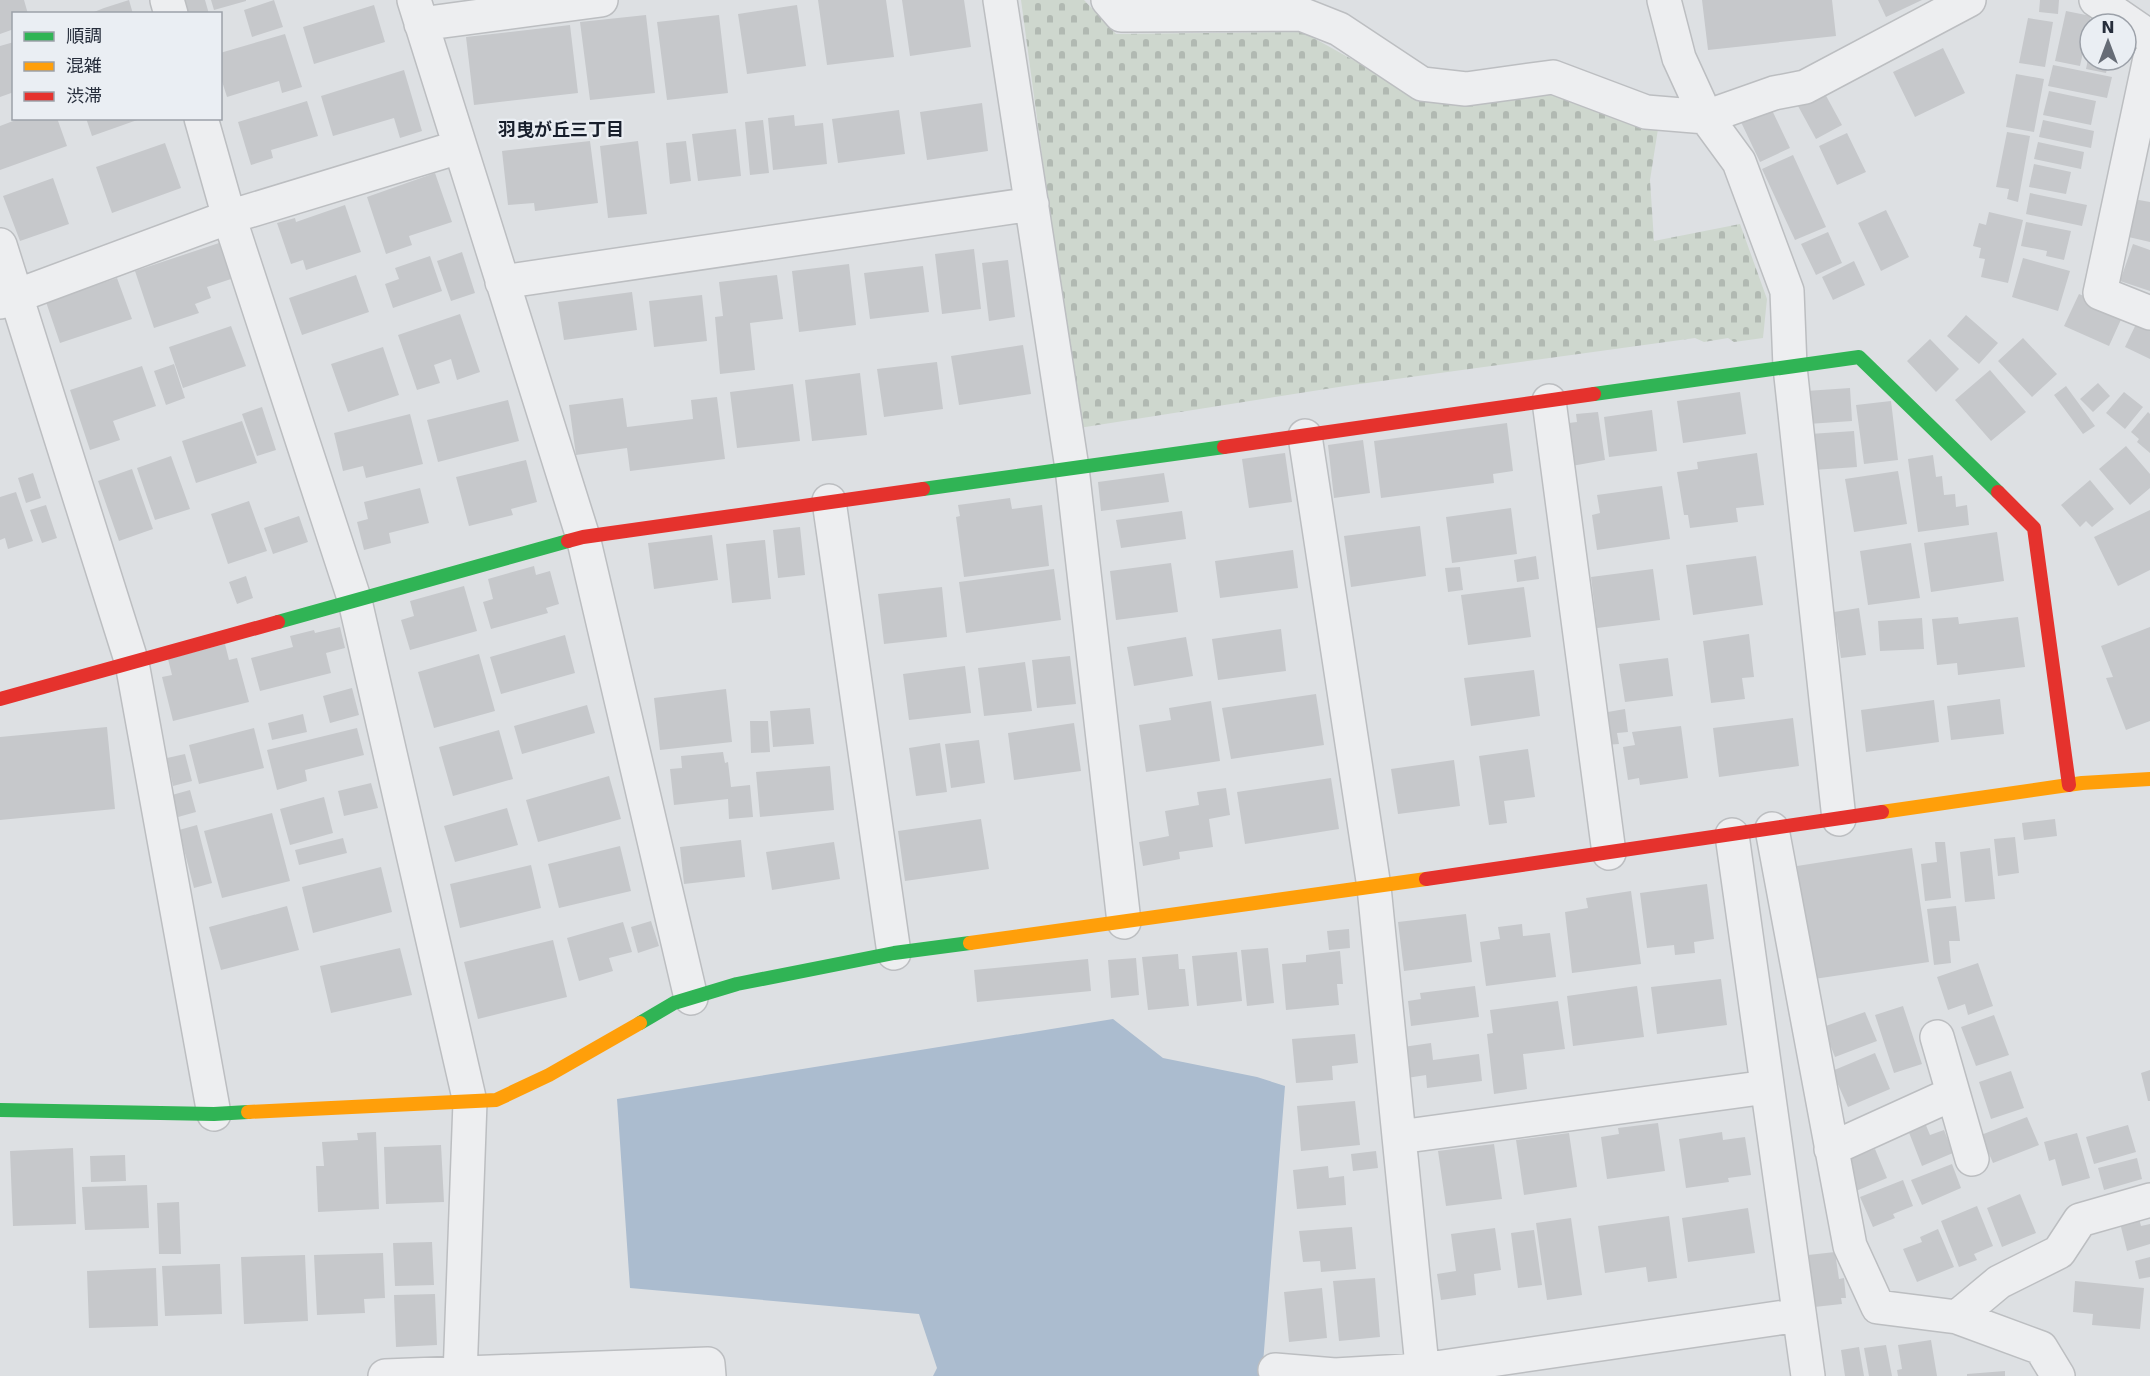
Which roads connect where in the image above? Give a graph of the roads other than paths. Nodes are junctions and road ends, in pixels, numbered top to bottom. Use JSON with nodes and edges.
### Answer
{"nodes":[{"id":1,"x":601,"y":0,"type":"edge"},
{"id":2,"x":1000,"y":0,"type":"edge"},
{"id":3,"x":1108,"y":0,"type":"edge"},
{"id":4,"x":1664,"y":0,"type":"edge"},
{"id":5,"x":1970,"y":0,"type":"edge"},
{"id":6,"x":2096,"y":0,"type":"edge"},
{"id":7,"x":417,"y":12,"type":"edge"},
{"id":8,"x":2150,"y":38,"type":"edge"},
{"id":9,"x":2150,"y":58,"type":"edge"},
{"id":10,"x":1706,"y":117,"type":"junction"},
{"id":11,"x":202,"y":120,"type":"edge"},
{"id":12,"x":459,"y":147,"type":"junction"},
{"id":13,"x":1032,"y":204,"type":"junction"},
{"id":14,"x":229,"y":217,"type":"junction"},
{"id":15,"x":0,"y":245,"type":"edge"},
{"id":16,"x":502,"y":282,"type":"junction"},
{"id":17,"x":9,"y":299,"type":"edge"},
{"id":18,"x":2150,"y":314,"type":"edge"},
{"id":19,"x":1790,"y":367,"type":"junction"},
{"id":20,"x":1549,"y":401,"type":"junction"},
{"id":21,"x":1305,"y":436,"type":"junction"},
{"id":22,"x":1072,"y":468,"type":"junction"},
{"id":23,"x":829,"y":501,"type":"junction"},
{"id":24,"x":584,"y":537,"type":"junction"},
{"id":25,"x":356,"y":601,"type":"junction"},
{"id":26,"x":132,"y":663,"type":"junction"},
{"id":27,"x":0,"y":699,"type":"edge"},
{"id":28,"x":2150,"y":779,"type":"edge"},
{"id":29,"x":2069,"y":785,"type":"junction"},
{"id":30,"x":1839,"y":819,"type":"junction"},
{"id":31,"x":1772,"y":829,"type":"junction"},
{"id":32,"x":1732,"y":835,"type":"junction"},
{"id":33,"x":1609,"y":853,"type":"junction"},
{"id":34,"x":1374,"y":887,"type":"junction"},
{"id":35,"x":1124,"y":922,"type":"junction"},
{"id":36,"x":894,"y":953,"type":"junction"},
{"id":37,"x":691,"y":998,"type":"junction"},
{"id":38,"x":1937,"y":1037,"type":"dead end"},
{"id":39,"x":1767,"y":1087,"type":"junction"},
{"id":40,"x":1952,"y":1094,"type":"junction"},
{"id":41,"x":471,"y":1102,"type":"junction"},
{"id":42,"x":0,"y":1110,"type":"edge"},
{"id":43,"x":214,"y":1114,"type":"junction"},
{"id":44,"x":1399,"y":1137,"type":"junction"},
{"id":45,"x":1831,"y":1149,"type":"junction"},
{"id":46,"x":1972,"y":1159,"type":"dead end"},
{"id":47,"x":2150,"y":1200,"type":"edge"},
{"id":48,"x":1799,"y":1316,"type":"junction"},
{"id":49,"x":1957,"y":1317,"type":"junction"},
{"id":50,"x":1275,"y":1370,"type":"dead end"},
{"id":51,"x":1422,"y":1373,"type":"edge"},
{"id":52,"x":460,"y":1375,"type":"edge"},
{"id":53,"x":385,"y":1376,"type":"edge"},
{"id":54,"x":709,"y":1376,"type":"edge"},
{"id":55,"x":1808,"y":1376,"type":"edge"},
{"id":56,"x":2058,"y":1376,"type":"edge"}],
"edges":[{"from":1,"to":7,"type":"street"},
{"from":2,"to":13,"type":"street"},
{"from":3,"to":10,"type":"street"},
{"from":4,"to":10,"type":"street"},
{"from":5,"to":10,"type":"street"},
{"from":6,"to":8,"type":"street"},
{"from":7,"to":12,"type":"street"},
{"from":9,"to":18,"type":"street"},
{"from":10,"to":19,"type":"street"},
{"from":11,"to":14,"type":"street"},
{"from":12,"to":14,"type":"street"},
{"from":12,"to":16,"type":"street"},
{"from":13,"to":16,"type":"street"},
{"from":13,"to":22,"type":"street"},
{"from":14,"to":17,"type":"street"},
{"from":14,"to":25,"type":"street"},
{"from":15,"to":17,"type":"street"},
{"from":16,"to":24,"type":"street"},
{"from":17,"to":26,"type":"street"},
{"from":19,"to":20,"type":"street"},
{"from":19,"to":29,"type":"street"},
{"from":19,"to":30,"type":"street"},
{"from":20,"to":21,"type":"street"},
{"from":20,"to":33,"type":"street"},
{"from":21,"to":22,"type":"street"},
{"from":21,"to":34,"type":"street"},
{"from":22,"to":23,"type":"street"},
{"from":22,"to":35,"type":"street"},
{"from":23,"to":24,"type":"street"},
{"from":23,"to":36,"type":"street"},
{"from":24,"to":25,"type":"street"},
{"from":24,"to":37,"type":"street"},
{"from":25,"to":26,"type":"street"},
{"from":25,"to":41,"type":"street"},
{"from":26,"to":27,"type":"street"},
{"from":26,"to":43,"type":"street"},
{"from":28,"to":29,"type":"street"},
{"from":29,"to":30,"type":"street"},
{"from":30,"to":31,"type":"street"},
{"from":31,"to":32,"type":"street"},
{"from":31,"to":45,"type":"street"},
{"from":32,"to":33,"type":"street"},
{"from":32,"to":39,"type":"street"},
{"from":33,"to":34,"type":"street"},
{"from":34,"to":35,"type":"street"},
{"from":34,"to":44,"type":"street"},
{"from":35,"to":36,"type":"street"},
{"from":36,"to":37,"type":"street"},
{"from":37,"to":41,"type":"street"},
{"from":38,"to":40,"type":"street"},
{"from":39,"to":44,"type":"street"},
{"from":39,"to":48,"type":"street"},
{"from":40,"to":45,"type":"street"},
{"from":40,"to":46,"type":"street"},
{"from":41,"to":43,"type":"street"},
{"from":41,"to":52,"type":"street"},
{"from":42,"to":43,"type":"street"},
{"from":44,"to":51,"type":"street"},
{"from":45,"to":49,"type":"street"},
{"from":47,"to":49,"type":"street"},
{"from":48,"to":51,"type":"street"},
{"from":48,"to":55,"type":"street"},
{"from":49,"to":56,"type":"street"},
{"from":50,"to":51,"type":"street"},
{"from":52,"to":53,"type":"street"},
{"from":52,"to":54,"type":"street"}]}
